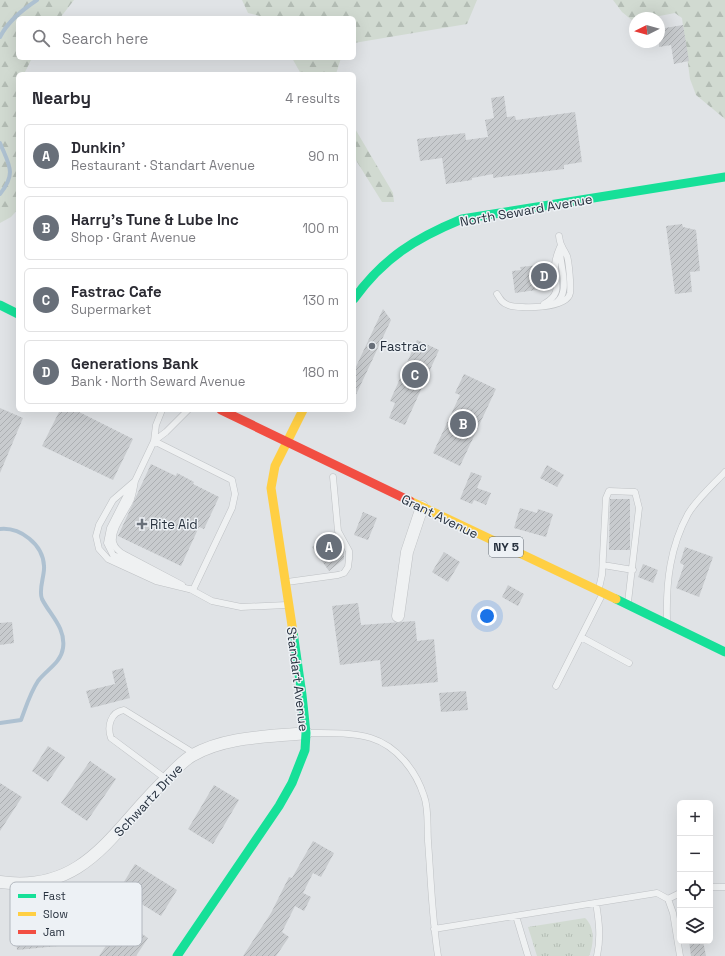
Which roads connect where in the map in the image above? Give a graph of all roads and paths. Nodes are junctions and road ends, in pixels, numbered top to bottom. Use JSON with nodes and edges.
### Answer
{"nodes":[{"id":1,"x":725,"y":177,"type":"edge"},
{"id":2,"x":559,"y":236,"type":"dead end"},
{"id":3,"x":560,"y":247,"type":"junction"},
{"id":4,"x":497,"y":294,"type":"dead end"},
{"id":5,"x":356,"y":296,"type":"edge"},
{"id":6,"x":0,"y":305,"type":"edge"},
{"id":7,"x":541,"y":306,"type":"junction"},
{"id":8,"x":16,"y":313,"type":"edge"},
{"id":9,"x":161,"y":412,"type":"edge"},
{"id":10,"x":186,"y":412,"type":"edge"},
{"id":11,"x":225,"y":412,"type":"edge"},
{"id":12,"x":302,"y":412,"type":"edge"},
{"id":13,"x":154,"y":441,"type":"junction"},
{"id":14,"x":286,"y":442,"type":"junction"},
{"id":15,"x":725,"y":472,"type":"edge"},
{"id":16,"x":333,"y":477,"type":"dead end"},
{"id":17,"x":135,"y":481,"type":"junction"},
{"id":18,"x":422,"y":507,"type":"junction"},
{"id":19,"x":603,"y":565,"type":"junction"},
{"id":20,"x":633,"y":570,"type":"junction"},
{"id":21,"x":285,"y":582,"type":"junction"},
{"id":22,"x":178,"y":586,"type":"junction"},
{"id":23,"x":193,"y":590,"type":"junction"},
{"id":24,"x":601,"y":592,"type":"junction"},
{"id":25,"x":288,"y":605,"type":"junction"},
{"id":26,"x":627,"y":605,"type":"junction"},
{"id":27,"x":398,"y":616,"type":"dead end"},
{"id":28,"x":667,"y":624,"type":"junction"},
{"id":29,"x":581,"y":638,"type":"junction"},
{"id":30,"x":725,"y":652,"type":"edge"},
{"id":31,"x":629,"y":663,"type":"dead end"},
{"id":32,"x":556,"y":686,"type":"dead end"},
{"id":33,"x":306,"y":733,"type":"junction"},
{"id":34,"x":195,"y":754,"type":"junction"},
{"id":35,"x":166,"y":779,"type":"junction"},
{"id":36,"x":0,"y":882,"type":"edge"},
{"id":37,"x":713,"y":887,"type":"edge"},
{"id":38,"x":725,"y":887,"type":"edge"},
{"id":39,"x":677,"y":894,"type":"edge"},
{"id":40,"x":668,"y":899,"type":"junction"},
{"id":41,"x":596,"y":903,"type":"junction"},
{"id":42,"x":516,"y":916,"type":"junction"},
{"id":43,"x":434,"y":929,"type":"junction"},
{"id":44,"x":178,"y":956,"type":"edge"},
{"id":45,"x":438,"y":956,"type":"edge"},
{"id":46,"x":528,"y":956,"type":"edge"},
{"id":47,"x":597,"y":956,"type":"edge"},
{"id":48,"x":680,"y":956,"type":"edge"}],
"edges":[{"from":1,"to":5,"type":"main road","name":"North Seward Avenue"},
{"from":2,"to":3,"type":"lane"},
{"from":3,"to":7,"type":"lane"},
{"from":3,"to":7,"type":"lane"},
{"from":4,"to":7,"type":"lane"},
{"from":6,"to":8,"type":"main road"},
{"from":9,"to":13,"type":"lane"},
{"from":10,"to":13,"type":"lane"},
{"from":11,"to":14,"type":"main road","name":"Grant Avenue","number":"NY 5"},
{"from":12,"to":14,"type":"main road"},
{"from":13,"to":17,"type":"lane"},
{"from":13,"to":23,"type":"lane"},
{"from":14,"to":18,"type":"main road","name":"Grant Avenue","number":"NY 5"},
{"from":14,"to":21,"type":"main road","name":"Standart Avenue"},
{"from":15,"to":28,"type":"lane"},
{"from":16,"to":21,"type":"lane"},
{"from":17,"to":22,"type":"lane"},
{"from":17,"to":22,"type":"lane"},
{"from":17,"to":23,"type":"lane"},
{"from":18,"to":24,"type":"main road","name":"Grant Avenue","number":"NY 5"},
{"from":18,"to":27,"type":"street"},
{"from":19,"to":20,"type":"lane"},
{"from":19,"to":20,"type":"lane"},
{"from":19,"to":24,"type":"lane"},
{"from":20,"to":26,"type":"lane"},
{"from":21,"to":25,"type":"main road","name":"Standart Avenue"},
{"from":22,"to":23,"type":"lane"},
{"from":23,"to":25,"type":"lane"},
{"from":24,"to":26,"type":"main road","name":"Grant Avenue","number":"NY 5"},
{"from":24,"to":29,"type":"lane"},
{"from":25,"to":33,"type":"main road","name":"Standart Avenue"},
{"from":26,"to":28,"type":"main road","name":"Grant Avenue","number":"NY 5"},
{"from":28,"to":30,"type":"main road","name":"Grant Avenue","number":"NY 5"},
{"from":29,"to":31,"type":"lane"},
{"from":29,"to":32,"type":"lane"},
{"from":33,"to":34,"type":"street","name":"Schwartz Drive"},
{"from":33,"to":43,"type":"lane"},
{"from":33,"to":44,"type":"main road","name":"Standart Avenue"},
{"from":34,"to":35,"type":"street","name":"Schwartz Drive"},
{"from":34,"to":35,"type":"lane"},
{"from":35,"to":36,"type":"street","name":"Schwartz Drive"},
{"from":37,"to":38,"type":"lane"},
{"from":39,"to":40,"type":"lane"},
{"from":40,"to":41,"type":"lane"},
{"from":40,"to":48,"type":"lane"},
{"from":41,"to":42,"type":"lane"},
{"from":41,"to":47,"type":"lane"},
{"from":42,"to":43,"type":"lane"},
{"from":42,"to":46,"type":"lane"},
{"from":43,"to":45,"type":"lane"}]}
